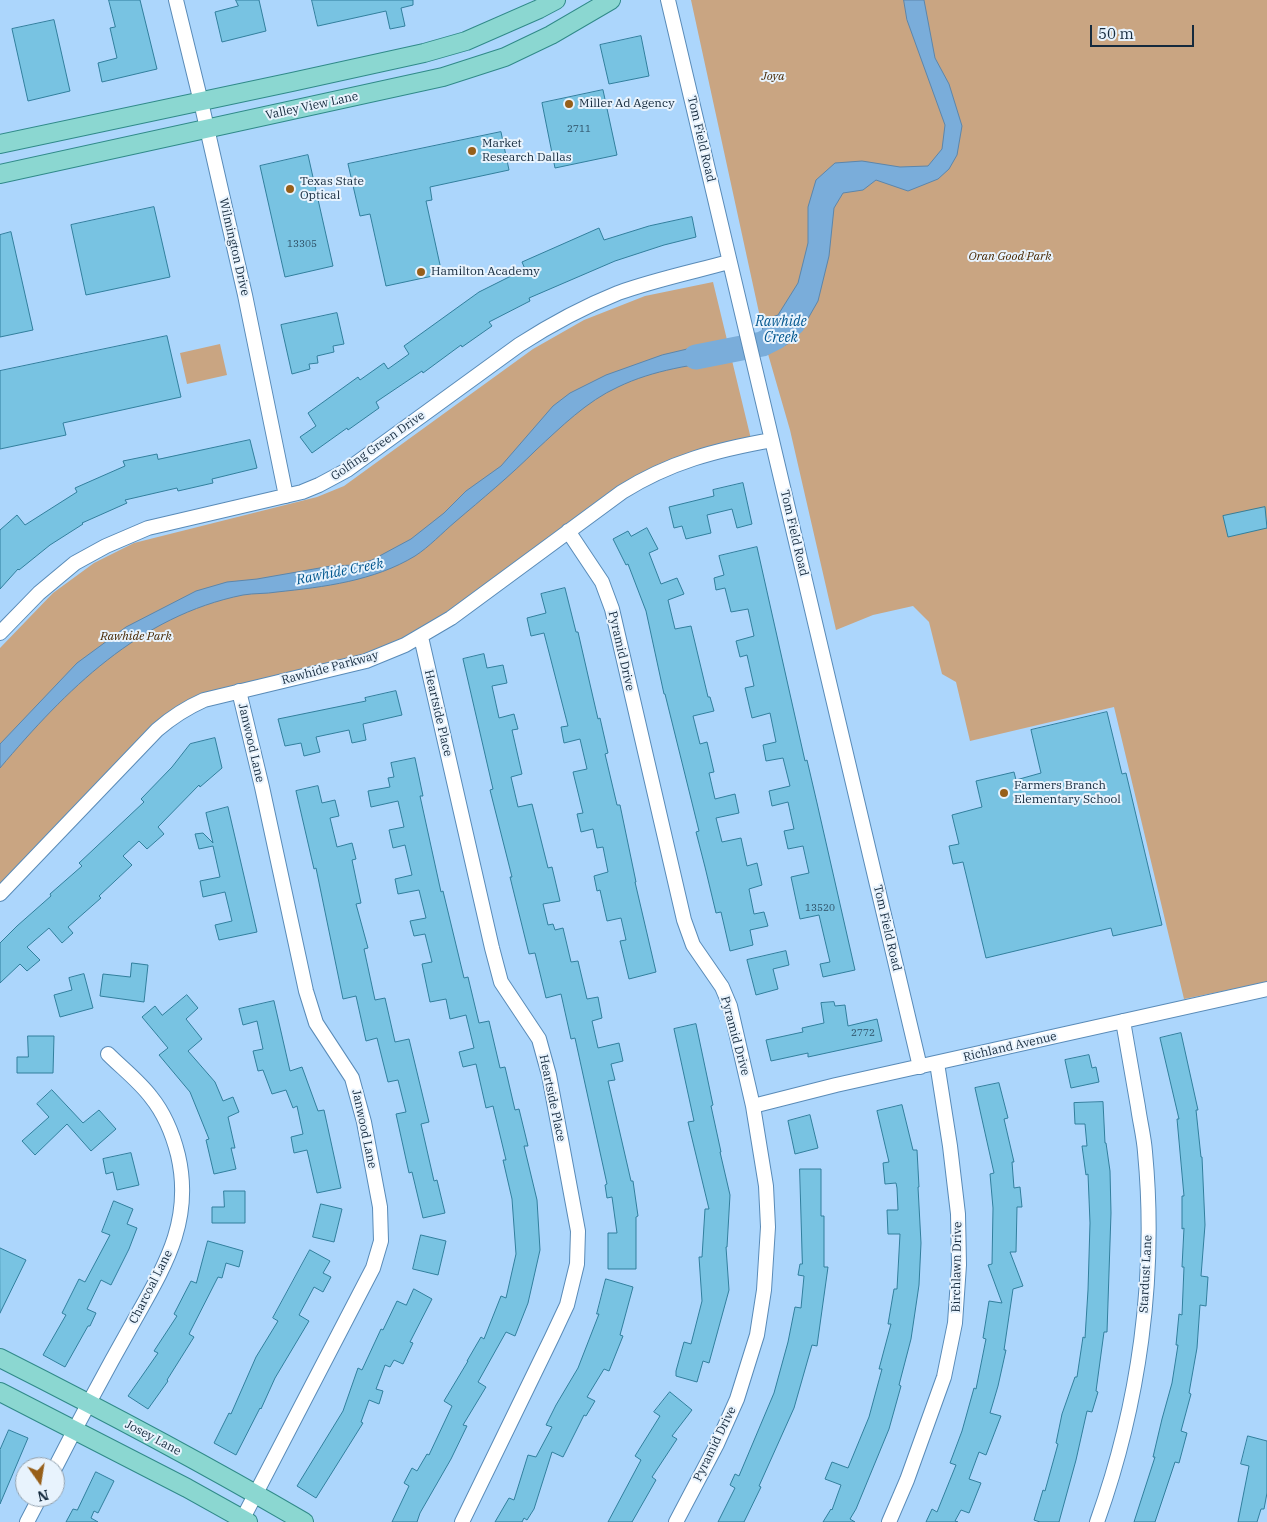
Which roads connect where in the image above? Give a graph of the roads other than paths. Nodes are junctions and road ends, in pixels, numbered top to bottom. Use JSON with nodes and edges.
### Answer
{"nodes":[{"id":1,"x":176,"y":0,"type":"edge"},
{"id":2,"x":556,"y":0,"type":"edge"},
{"id":3,"x":611,"y":0,"type":"edge"},
{"id":4,"x":668,"y":0,"type":"edge"},
{"id":5,"x":466,"y":41,"type":"junction"},
{"id":6,"x":474,"y":67,"type":"junction"},
{"id":7,"x":201,"y":102,"type":"junction"},
{"id":8,"x":207,"y":129,"type":"junction"},
{"id":9,"x":0,"y":144,"type":"edge"},
{"id":10,"x":0,"y":174,"type":"edge"},
{"id":11,"x":729,"y":262,"type":"junction"},
{"id":12,"x":772,"y":440,"type":"junction"},
{"id":13,"x":286,"y":496,"type":"junction"},
{"id":14,"x":568,"y":531,"type":"junction"},
{"id":15,"x":0,"y":633,"type":"edge"},
{"id":16,"x":421,"y":637,"type":"junction"},
{"id":17,"x":239,"y":691,"type":"junction"},
{"id":18,"x":0,"y":894,"type":"edge"},
{"id":19,"x":1267,"y":989,"type":"edge"},
{"id":20,"x":1123,"y":1021,"type":"junction"},
{"id":21,"x":108,"y":1054,"type":"dead end"},
{"id":22,"x":937,"y":1063,"type":"junction"},
{"id":23,"x":920,"y":1067,"type":"junction"},
{"id":24,"x":753,"y":1106,"type":"junction"},
{"id":25,"x":0,"y":1358,"type":"edge"},
{"id":26,"x":0,"y":1392,"type":"edge"},
{"id":27,"x":88,"y":1403,"type":"junction"},
{"id":28,"x":74,"y":1431,"type":"junction"},
{"id":29,"x":61,"y":1457,"type":"edge"},
{"id":30,"x":257,"y":1494,"type":"junction"},
{"id":31,"x":35,"y":1507,"type":"edge"},
{"id":32,"x":244,"y":1521,"type":"edge"},
{"id":33,"x":27,"y":1522,"type":"edge"},
{"id":34,"x":304,"y":1522,"type":"edge"},
{"id":35,"x":462,"y":1522,"type":"edge"},
{"id":36,"x":676,"y":1522,"type":"edge"},
{"id":37,"x":889,"y":1522,"type":"edge"},
{"id":38,"x":1097,"y":1522,"type":"edge"}],
"edges":[{"from":1,"to":7,"type":"street","name":"Wilmington Drive"},
{"from":2,"to":5,"type":"main road"},
{"from":3,"to":6,"type":"main road","name":"Valley View Lane"},
{"from":4,"to":11,"type":"street","name":"Tom Field Road"},
{"from":5,"to":6,"type":"main road"},
{"from":5,"to":7,"type":"main road"},
{"from":6,"to":8,"type":"main road","name":"Valley View Lane"},
{"from":7,"to":8,"type":"street","name":"Wilmington Drive"},
{"from":7,"to":9,"type":"main road"},
{"from":8,"to":10,"type":"main road","name":"Valley View Lane"},
{"from":8,"to":13,"type":"street","name":"Wilmington Drive"},
{"from":11,"to":12,"type":"street","name":"Tom Field Road"},
{"from":11,"to":13,"type":"street","name":"Golfing Green Drive"},
{"from":12,"to":14,"type":"street","name":"Rawhide Parkway"},
{"from":12,"to":23,"type":"street","name":"Tom Field Road"},
{"from":13,"to":15,"type":"street","name":"Golfing Green Drive"},
{"from":14,"to":16,"type":"street","name":"Rawhide Parkway"},
{"from":14,"to":24,"type":"street","name":"Pyramid Drive"},
{"from":16,"to":17,"type":"street","name":"Rawhide Parkway"},
{"from":16,"to":35,"type":"street","name":"Heartside Place"},
{"from":17,"to":18,"type":"street","name":"Rawhide Parkway"},
{"from":17,"to":30,"type":"street","name":"Janwood Lane"},
{"from":19,"to":20,"type":"street","name":"Richland Avenue"},
{"from":20,"to":22,"type":"street","name":"Richland Avenue"},
{"from":20,"to":38,"type":"street","name":"Stardust Lane"},
{"from":21,"to":27,"type":"street","name":"Charcoal Lane"},
{"from":22,"to":23,"type":"street","name":"Richland Avenue"},
{"from":22,"to":37,"type":"street","name":"Birchlawn Drive"},
{"from":23,"to":24,"type":"street","name":"Richland Avenue"},
{"from":24,"to":36,"type":"street","name":"Pyramid Drive"},
{"from":25,"to":27,"type":"main road","name":"Josey Lane"},
{"from":26,"to":28,"type":"main road"},
{"from":27,"to":28,"type":"street","name":"Charcoal Lane"},
{"from":27,"to":30,"type":"main road","name":"Josey Lane"},
{"from":28,"to":29,"type":"street","name":"Charcoal Lane"},
{"from":28,"to":32,"type":"main road"},
{"from":30,"to":32,"type":"street","name":"Janwood Lane"},
{"from":30,"to":34,"type":"main road","name":"Josey Lane"},
{"from":31,"to":33,"type":"street"}]}
